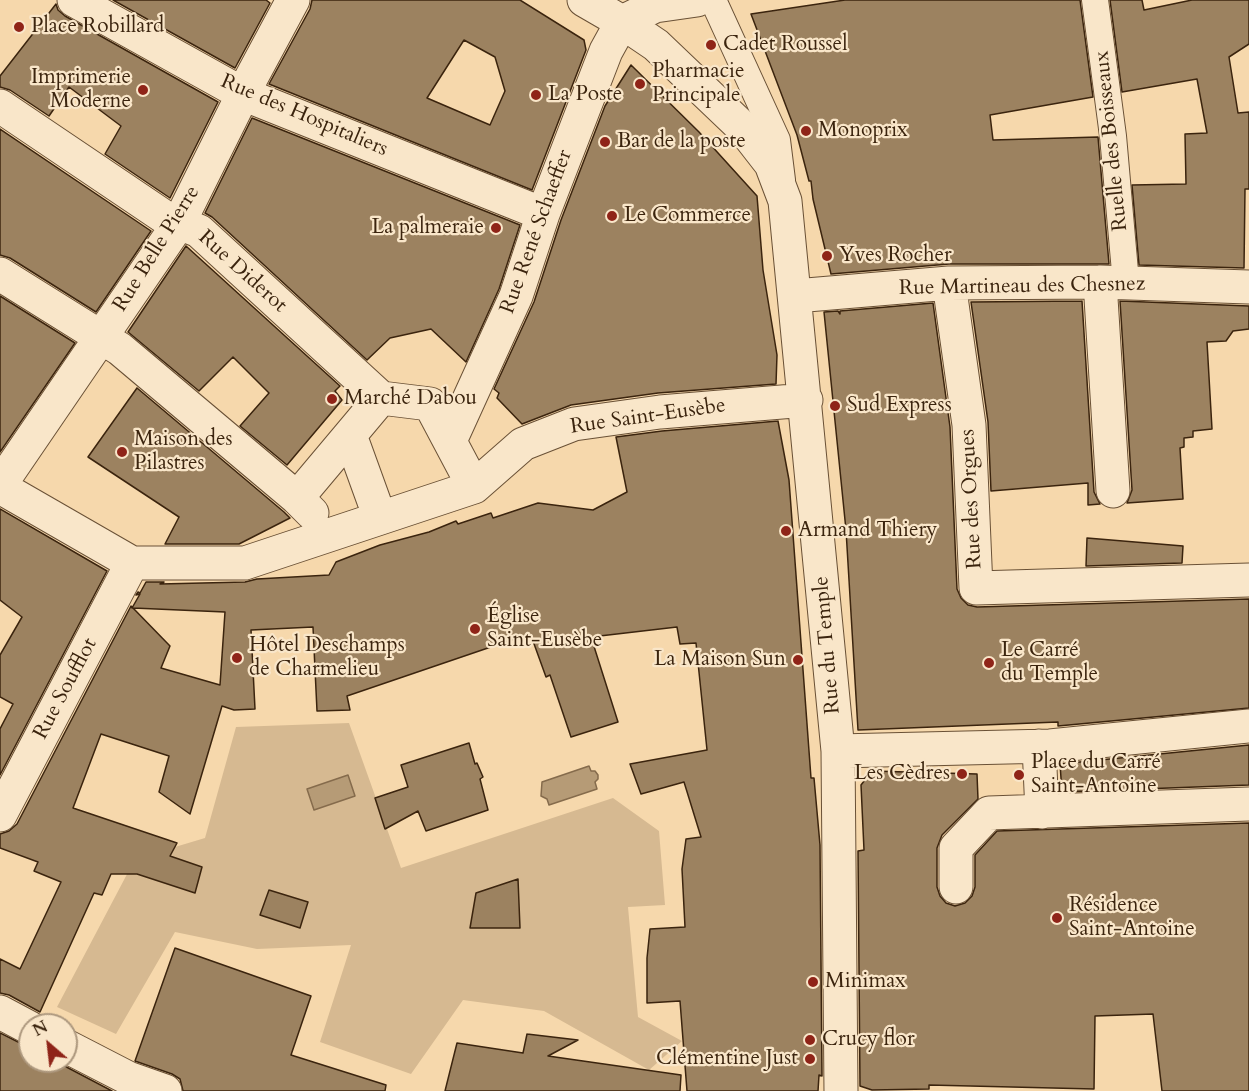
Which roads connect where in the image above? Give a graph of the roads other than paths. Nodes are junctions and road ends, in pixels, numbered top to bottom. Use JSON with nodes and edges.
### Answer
{"nodes":[{"id":1,"x":74,"y":0,"type":"edge"},
{"id":2,"x":293,"y":0,"type":"edge"},
{"id":3,"x":584,"y":0,"type":"edge"},
{"id":4,"x":697,"y":0,"type":"edge"},
{"id":5,"x":713,"y":0,"type":"edge"},
{"id":6,"x":1095,"y":0,"type":"edge"},
{"id":7,"x":622,"y":22,"type":"junction"},
{"id":8,"x":243,"y":94,"type":"junction"},
{"id":9,"x":0,"y":106,"type":"edge"},
{"id":10,"x":785,"y":201,"type":"junction"},
{"id":11,"x":543,"y":214,"type":"junction"},
{"id":12,"x":179,"y":223,"type":"junction"},
{"id":13,"x":0,"y":274,"type":"edge"},
{"id":14,"x":949,"y":283,"type":"junction"},
{"id":15,"x":1113,"y":283,"type":"junction"},
{"id":16,"x":1249,"y":287,"type":"edge"},
{"id":17,"x":795,"y":296,"type":"junction"},
{"id":18,"x":101,"y":338,"type":"junction"},
{"id":19,"x":381,"y":398,"type":"junction"},
{"id":20,"x":806,"y":400,"type":"junction"},
{"id":21,"x":350,"y":435,"type":"junction"},
{"id":22,"x":450,"y":441,"type":"junction"},
{"id":23,"x":0,"y":486,"type":"edge"},
{"id":24,"x":474,"y":487,"type":"junction"},
{"id":25,"x":1113,"y":491,"type":"dead end"},
{"id":26,"x":297,"y":498,"type":"junction"},
{"id":27,"x":380,"y":518,"type":"junction"},
{"id":28,"x":320,"y":538,"type":"junction"},
{"id":29,"x":132,"y":563,"type":"junction"},
{"id":30,"x":1249,"y":580,"type":"edge"},
{"id":31,"x":1249,"y":726,"type":"edge"},
{"id":32,"x":1039,"y":746,"type":"junction"},
{"id":33,"x":838,"y":751,"type":"junction"},
{"id":34,"x":1249,"y":804,"type":"edge"},
{"id":35,"x":1042,"y":812,"type":"junction"},
{"id":36,"x":0,"y":815,"type":"edge"},
{"id":37,"x":956,"y":887,"type":"dead end"},
{"id":38,"x":0,"y":1012,"type":"edge"},
{"id":39,"x":18,"y":1022,"type":"edge"},
{"id":40,"x":78,"y":1052,"type":"edge"},
{"id":41,"x":165,"y":1091,"type":"edge"},
{"id":42,"x":841,"y":1091,"type":"edge"}],
"edges":[{"from":1,"to":8,"type":"street","name":"Rue des Hospitaliers"},
{"from":2,"to":8,"type":"street","name":"Rue Belle Pierre"},
{"from":3,"to":7,"type":"street","name":"Rue du Temple"},
{"from":4,"to":7,"type":"street"},
{"from":5,"to":10,"type":"street"},
{"from":6,"to":15,"type":"street","name":"Ruelle des Boisseaux"},
{"from":7,"to":10,"type":"street","name":"Rue du Temple"},
{"from":7,"to":11,"type":"street","name":"Rue René Schaeffer"},
{"from":8,"to":11,"type":"street","name":"Rue des Hospitaliers"},
{"from":8,"to":12,"type":"street","name":"Rue Belle Pierre"},
{"from":9,"to":12,"type":"street","name":"Rue Diderot"},
{"from":10,"to":17,"type":"street","name":"Rue du Temple"},
{"from":11,"to":22,"type":"street","name":"Rue René Schaeffer"},
{"from":12,"to":18,"type":"street","name":"Rue Belle Pierre"},
{"from":12,"to":19,"type":"street","name":"Rue Diderot"},
{"from":13,"to":18,"type":"street"},
{"from":14,"to":15,"type":"street","name":"Rue Martineau des Chesnez"},
{"from":14,"to":17,"type":"street","name":"Rue Martineau des Chesnez"},
{"from":14,"to":30,"type":"street","name":"Rue des Orgues"},
{"from":15,"to":16,"type":"street","name":"Rue Martineau des Chesnez"},
{"from":15,"to":25,"type":"street"},
{"from":17,"to":20,"type":"street","name":"Rue du Temple"},
{"from":18,"to":23,"type":"street","name":"Rue Belle Pierre"},
{"from":18,"to":26,"type":"street"},
{"from":19,"to":21,"type":"street"},
{"from":19,"to":22,"type":"street"},
{"from":20,"to":24,"type":"street","name":"Rue Saint-Eusèbe"},
{"from":20,"to":33,"type":"street","name":"Rue du Temple"},
{"from":21,"to":26,"type":"street"},
{"from":21,"to":27,"type":"street"},
{"from":22,"to":24,"type":"street"},
{"from":23,"to":29,"type":"street"},
{"from":24,"to":27,"type":"street"},
{"from":26,"to":28,"type":"street"},
{"from":27,"to":28,"type":"street"},
{"from":28,"to":29,"type":"street"},
{"from":29,"to":36,"type":"street","name":"Rue Soufflot"},
{"from":31,"to":32,"type":"street"},
{"from":32,"to":33,"type":"street"},
{"from":32,"to":35,"type":"street"},
{"from":33,"to":42,"type":"street","name":"Rue du Temple"},
{"from":34,"to":35,"type":"street"},
{"from":35,"to":37,"type":"street"},
{"from":38,"to":39,"type":"street"},
{"from":40,"to":41,"type":"street"}]}
